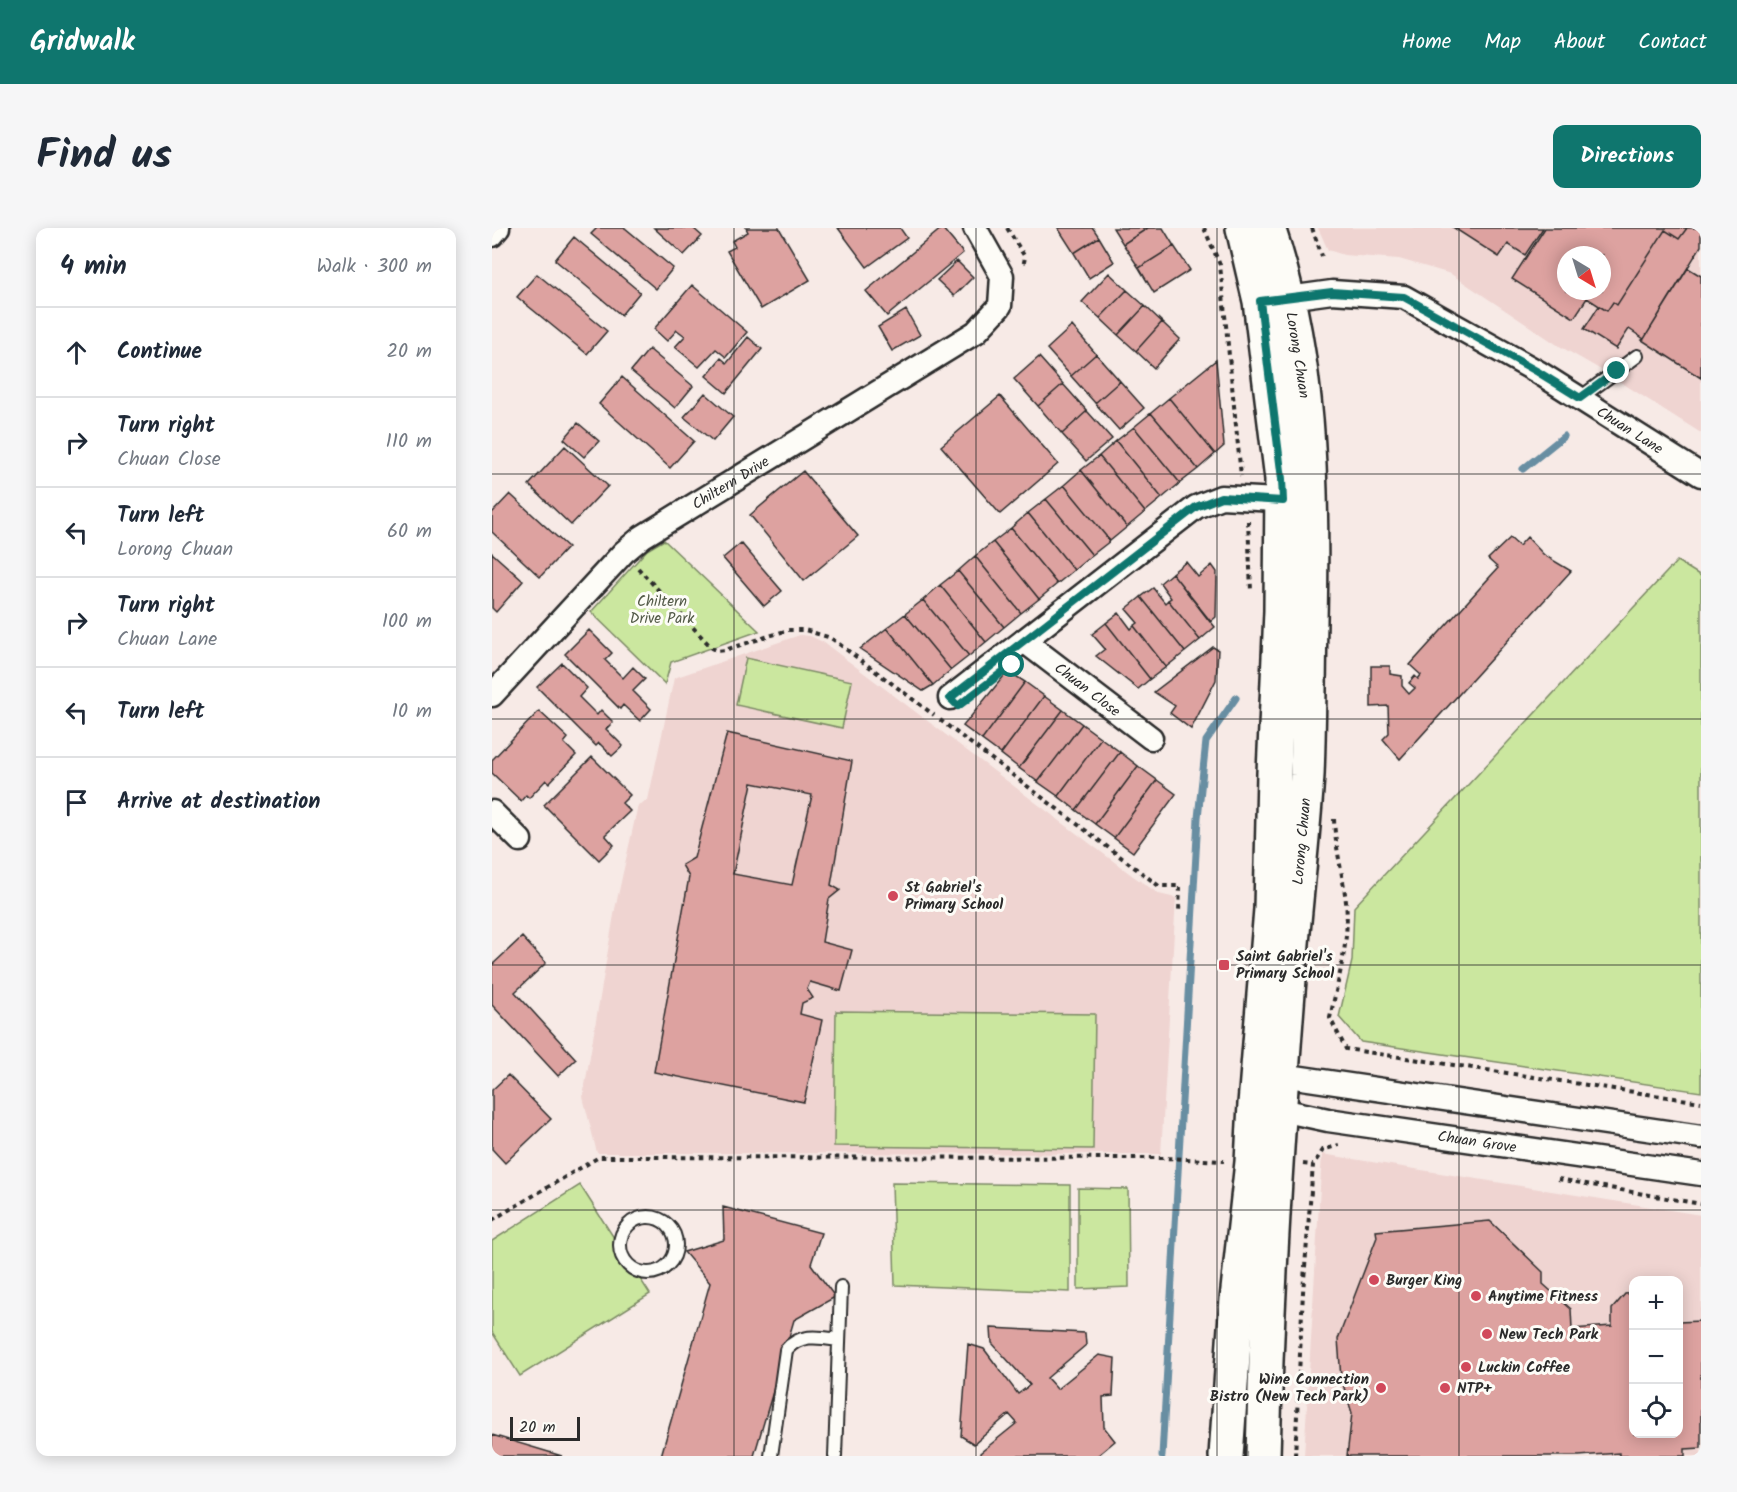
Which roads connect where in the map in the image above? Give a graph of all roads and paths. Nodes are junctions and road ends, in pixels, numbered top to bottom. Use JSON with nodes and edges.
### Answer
{"nodes":[{"id":1,"x":498,"y":228,"type":"edge"},
{"id":2,"x":975,"y":228,"type":"edge"},
{"id":3,"x":1204,"y":228,"type":"edge"},
{"id":4,"x":1243,"y":228,"type":"edge"},
{"id":5,"x":1268,"y":228,"type":"edge"},
{"id":6,"x":1312,"y":228,"type":"edge"},
{"id":7,"x":492,"y":235,"type":"edge"},
{"id":8,"x":1322,"y":256,"type":"dead end"},
{"id":9,"x":1274,"y":299,"type":"junction"},
{"id":10,"x":1637,"y":356,"type":"dead end"},
{"id":11,"x":1580,"y":398,"type":"junction"},
{"id":12,"x":1701,"y":475,"type":"edge"},
{"id":13,"x":1242,"y":486,"type":"dead end"},
{"id":14,"x":1297,"y":501,"type":"junction"},
{"id":15,"x":624,"y":552,"type":"junction"},
{"id":16,"x":1024,"y":641,"type":"junction"},
{"id":17,"x":492,"y":695,"type":"edge"},
{"id":18,"x":950,"y":698,"type":"dead end"},
{"id":19,"x":1151,"y":738,"type":"dead end"},
{"id":20,"x":492,"y":812,"type":"edge"},
{"id":21,"x":1334,"y":816,"type":"dead end"},
{"id":22,"x":520,"y":840,"type":"dead end"},
{"id":23,"x":1179,"y":912,"type":"dead end"},
{"id":24,"x":1270,"y":1073,"type":"junction"},
{"id":25,"x":1701,"y":1102,"type":"edge"},
{"id":26,"x":1267,"y":1107,"type":"junction"},
{"id":27,"x":1701,"y":1137,"type":"edge"},
{"id":28,"x":1341,"y":1144,"type":"dead end"},
{"id":29,"x":1207,"y":1160,"type":"dead end"},
{"id":30,"x":1701,"y":1174,"type":"edge"},
{"id":31,"x":1549,"y":1177,"type":"dead end"},
{"id":32,"x":1701,"y":1204,"type":"edge"},
{"id":33,"x":492,"y":1220,"type":"edge"},
{"id":34,"x":648,"y":1274,"type":"joint"},
{"id":35,"x":841,"y":1287,"type":"dead end"},
{"id":36,"x":839,"y":1340,"type":"junction"},
{"id":37,"x":771,"y":1456,"type":"edge"},
{"id":38,"x":835,"y":1456,"type":"edge"},
{"id":39,"x":1226,"y":1456,"type":"edge"},
{"id":40,"x":1263,"y":1456,"type":"edge"},
{"id":41,"x":1295,"y":1456,"type":"edge"}],
"edges":[{"from":1,"to":7,"type":"street"},
{"from":2,"to":15,"type":"street","name":"Chiltern Drive"},
{"from":3,"to":13,"type":"path"},
{"from":4,"to":9,"type":"main road","name":"Lorong Chuan"},
{"from":5,"to":9,"type":"main road","name":"Lorong Chuan"},
{"from":6,"to":8,"type":"path"},
{"from":9,"to":11,"type":"street","name":"Chuan Lane"},
{"from":9,"to":14,"type":"main road","name":"Lorong Chuan"},
{"from":10,"to":11,"type":"lane"},
{"from":11,"to":12,"type":"street","name":"Chuan Lane"},
{"from":14,"to":16,"type":"street"},
{"from":14,"to":24,"type":"main road","name":"Lorong Chuan"},
{"from":15,"to":17,"type":"street","name":"Chiltern Drive"},
{"from":15,"to":23,"type":"path"},
{"from":16,"to":18,"type":"street"},
{"from":16,"to":19,"type":"street","name":"Chuan Close"},
{"from":20,"to":22,"type":"street"},
{"from":21,"to":25,"type":"path"},
{"from":24,"to":26,"type":"main road","name":"Lorong Chuan"},
{"from":24,"to":27,"type":"street"},
{"from":26,"to":30,"type":"street","name":"Chuan Grove"},
{"from":26,"to":39,"type":"main road","name":"Lorong Chuan"},
{"from":26,"to":40,"type":"main road","name":"Lorong Chuan"},
{"from":28,"to":41,"type":"path"},
{"from":29,"to":33,"type":"path"},
{"from":31,"to":32,"type":"path"},
{"from":34,"to":34,"type":"lane"},
{"from":35,"to":36,"type":"lane"},
{"from":36,"to":37,"type":"lane"},
{"from":36,"to":38,"type":"lane"}]}
